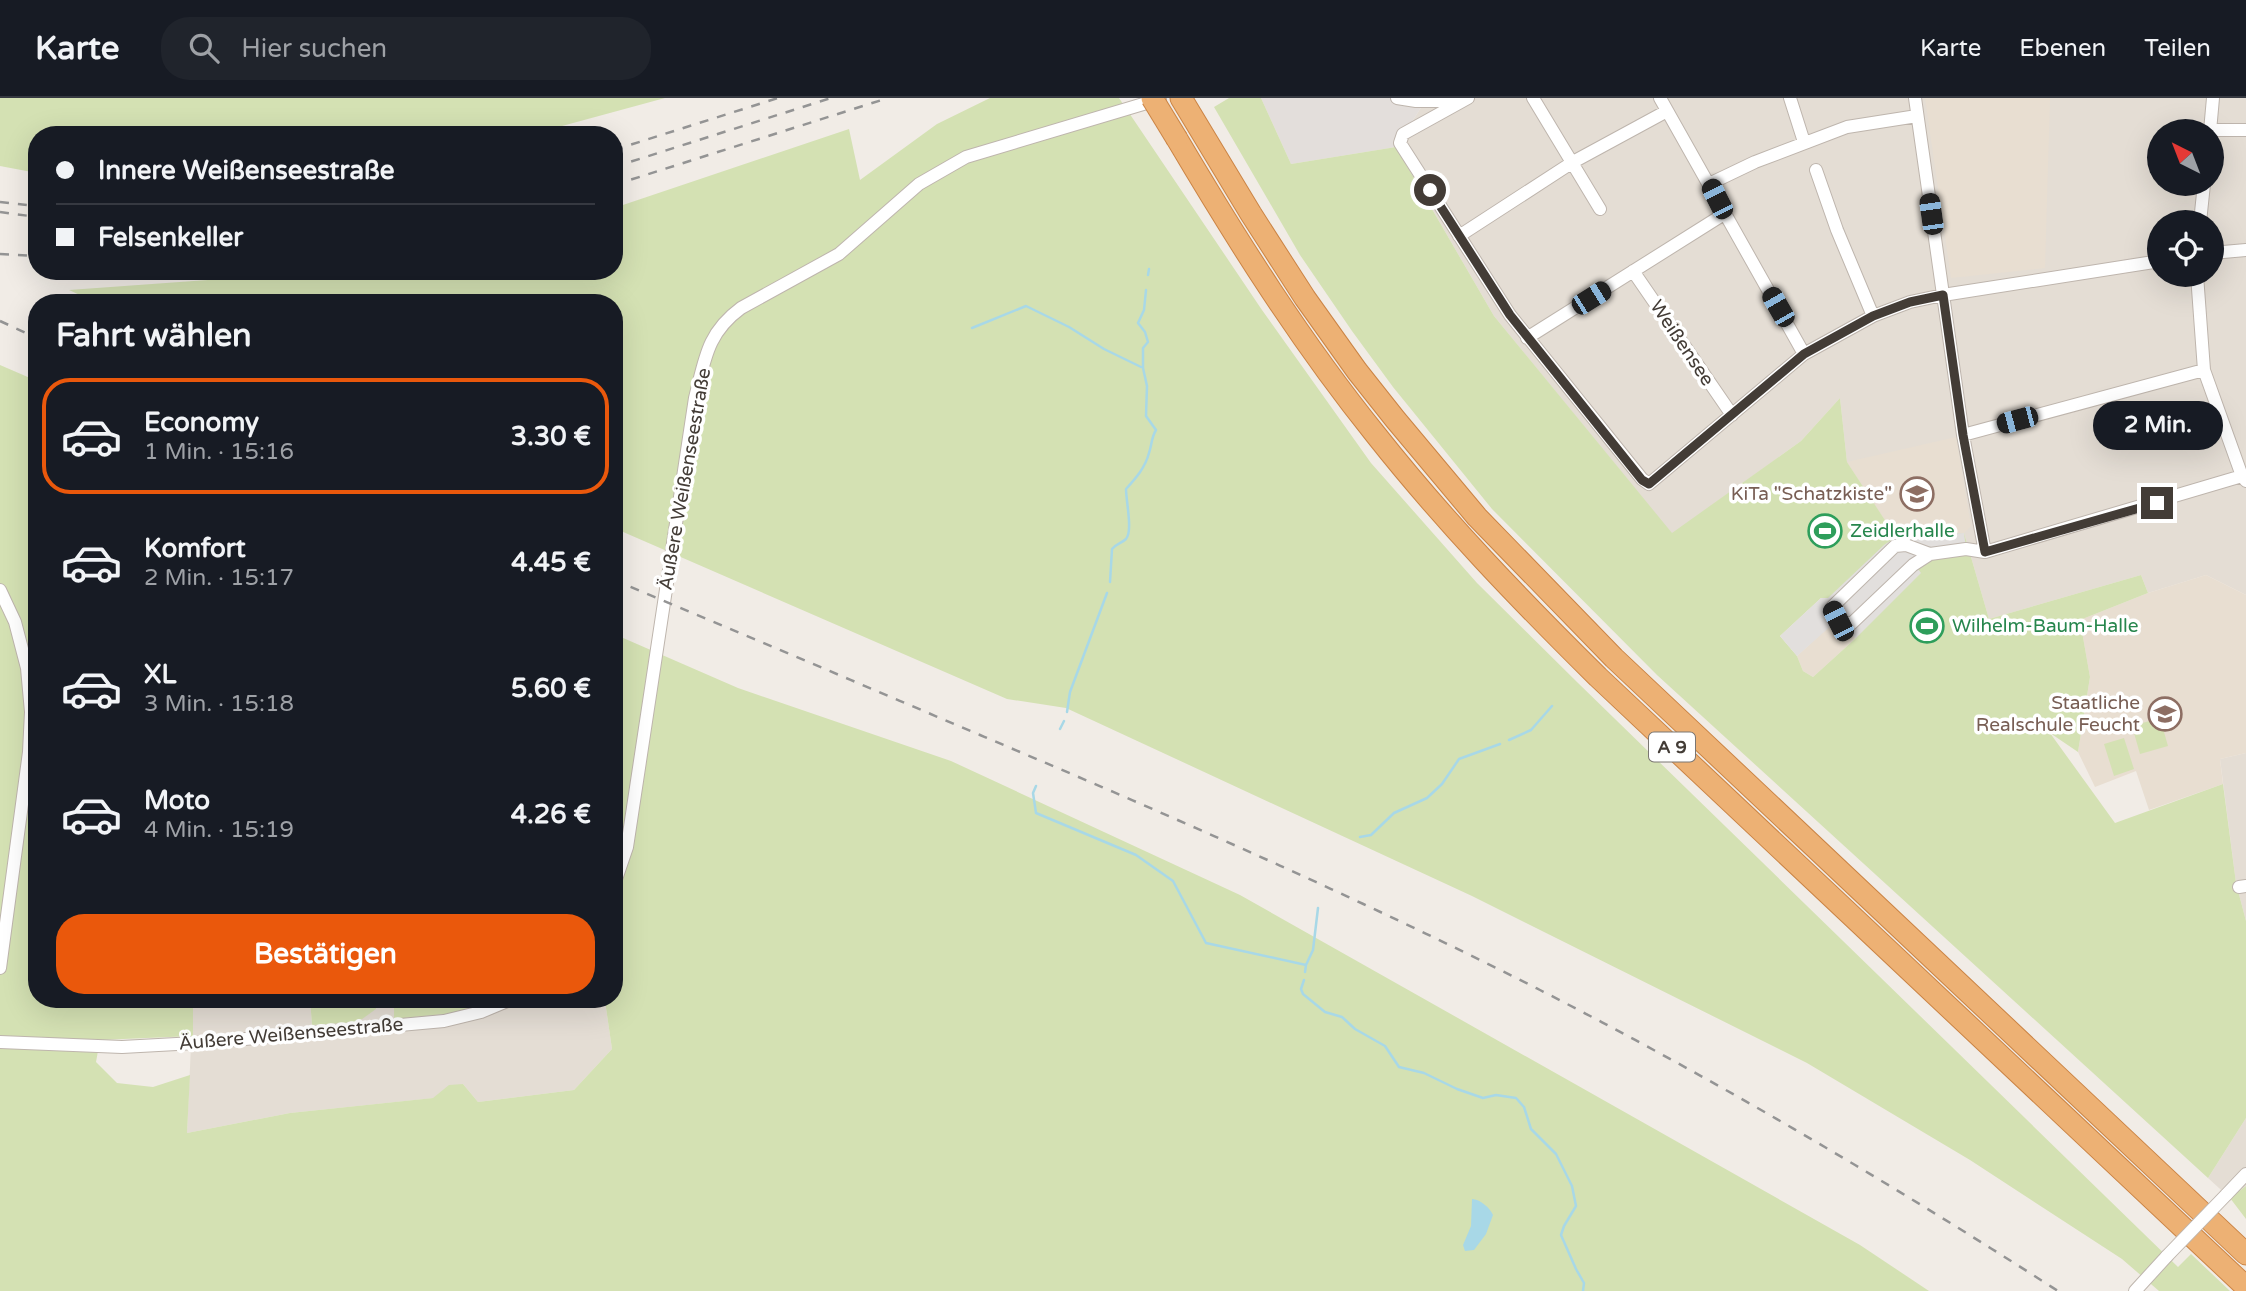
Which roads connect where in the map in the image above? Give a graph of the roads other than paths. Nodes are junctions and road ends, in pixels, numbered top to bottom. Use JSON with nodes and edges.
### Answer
{"nodes":[{"id":1,"x":1152,"y":98,"type":"edge"},
{"id":2,"x":1164,"y":98,"type":"edge"},
{"id":3,"x":1181,"y":98,"type":"edge"},
{"id":4,"x":1397,"y":98,"type":"edge"},
{"id":5,"x":1533,"y":98,"type":"edge"},
{"id":6,"x":1660,"y":98,"type":"edge"},
{"id":7,"x":1790,"y":98,"type":"edge"},
{"id":8,"x":1915,"y":98,"type":"edge"},
{"id":9,"x":2213,"y":98,"type":"edge"},
{"id":10,"x":1465,"y":99,"type":"edge"},
{"id":11,"x":1667,"y":111,"type":"junction"},
{"id":12,"x":1917,"y":116,"type":"junction"},
{"id":13,"x":2212,"y":119,"type":"edge"},
{"id":14,"x":2246,"y":130,"type":"edge"},
{"id":15,"x":2224,"y":131,"type":"edge"},
{"id":16,"x":1804,"y":142,"type":"junction"},
{"id":17,"x":1573,"y":162,"type":"junction"},
{"id":18,"x":1816,"y":170,"type":"dead end"},
{"id":19,"x":1709,"y":184,"type":"junction"},
{"id":20,"x":1600,"y":209,"type":"dead end"},
{"id":21,"x":1724,"y":214,"type":"junction"},
{"id":22,"x":1459,"y":236,"type":"junction"},
{"id":23,"x":2246,"y":250,"type":"edge"},
{"id":24,"x":2224,"y":252,"type":"edge"},
{"id":25,"x":2147,"y":263,"type":"edge"},
{"id":26,"x":1633,"y":271,"type":"junction"},
{"id":27,"x":2198,"y":287,"type":"edge"},
{"id":28,"x":1943,"y":295,"type":"junction"},
{"id":29,"x":1873,"y":316,"type":"junction"},
{"id":30,"x":1527,"y":338,"type":"junction"},
{"id":31,"x":1804,"y":354,"type":"junction"},
{"id":32,"x":2204,"y":370,"type":"junction"},
{"id":33,"x":1732,"y":415,"type":"junction"},
{"id":34,"x":1963,"y":435,"type":"junction"},
{"id":35,"x":2244,"y":479,"type":"edge"},
{"id":36,"x":1985,"y":552,"type":"junction"},
{"id":37,"x":1930,"y":554,"type":"junction"},
{"id":38,"x":0,"y":590,"type":"edge"},
{"id":39,"x":28,"y":679,"type":"edge"},
{"id":40,"x":28,"y":759,"type":"edge"},
{"id":41,"x":623,"y":859,"type":"edge"},
{"id":42,"x":0,"y":968,"type":"edge"},
{"id":43,"x":491,"y":1008,"type":"edge"},
{"id":44,"x":0,"y":1042,"type":"edge"},
{"id":45,"x":2246,"y":1174,"type":"edge"},
{"id":46,"x":2246,"y":1254,"type":"edge"},
{"id":47,"x":2246,"y":1287,"type":"edge"},
{"id":48,"x":2135,"y":1291,"type":"edge"}],
"edges":[{"from":1,"to":47,"type":"highway","number":"A 9","bridge":true},
{"from":2,"to":41,"type":"street","name":"Äußere Weißenseestraße"},
{"from":3,"to":46,"type":"highway","number":"A 9"},
{"from":4,"to":10,"type":"street"},
{"from":5,"to":17,"type":"street"},
{"from":6,"to":11,"type":"street"},
{"from":7,"to":16,"type":"street"},
{"from":8,"to":12,"type":"street"},
{"from":9,"to":13,"type":"street"},
{"from":10,"to":22,"type":"street"},
{"from":11,"to":17,"type":"street"},
{"from":11,"to":19,"type":"street"},
{"from":12,"to":16,"type":"street"},
{"from":12,"to":28,"type":"street"},
{"from":14,"to":15,"type":"street"},
{"from":16,"to":19,"type":"street"},
{"from":17,"to":20,"type":"street"},
{"from":17,"to":22,"type":"street"},
{"from":18,"to":29,"type":"street"},
{"from":19,"to":21,"type":"street"},
{"from":21,"to":26,"type":"street"},
{"from":21,"to":31,"type":"street"},
{"from":22,"to":30,"type":"street"},
{"from":23,"to":24,"type":"street"},
{"from":25,"to":28,"type":"street"},
{"from":26,"to":30,"type":"street"},
{"from":26,"to":33,"type":"street","name":"Weißensee"},
{"from":27,"to":32,"type":"street"},
{"from":28,"to":29,"type":"street"},
{"from":28,"to":34,"type":"street"},
{"from":29,"to":31,"type":"street"},
{"from":30,"to":33,"type":"street"},
{"from":31,"to":33,"type":"street"},
{"from":32,"to":34,"type":"street"},
{"from":32,"to":35,"type":"street"},
{"from":34,"to":36,"type":"street"},
{"from":35,"to":36,"type":"street"},
{"from":36,"to":37,"type":"street"},
{"from":37,"to":37,"type":"street"},
{"from":38,"to":39,"type":"street"},
{"from":40,"to":42,"type":"street"},
{"from":43,"to":44,"type":"street","name":"Äußere Weißenseestraße"},
{"from":45,"to":48,"type":"street","bridge":true}]}
